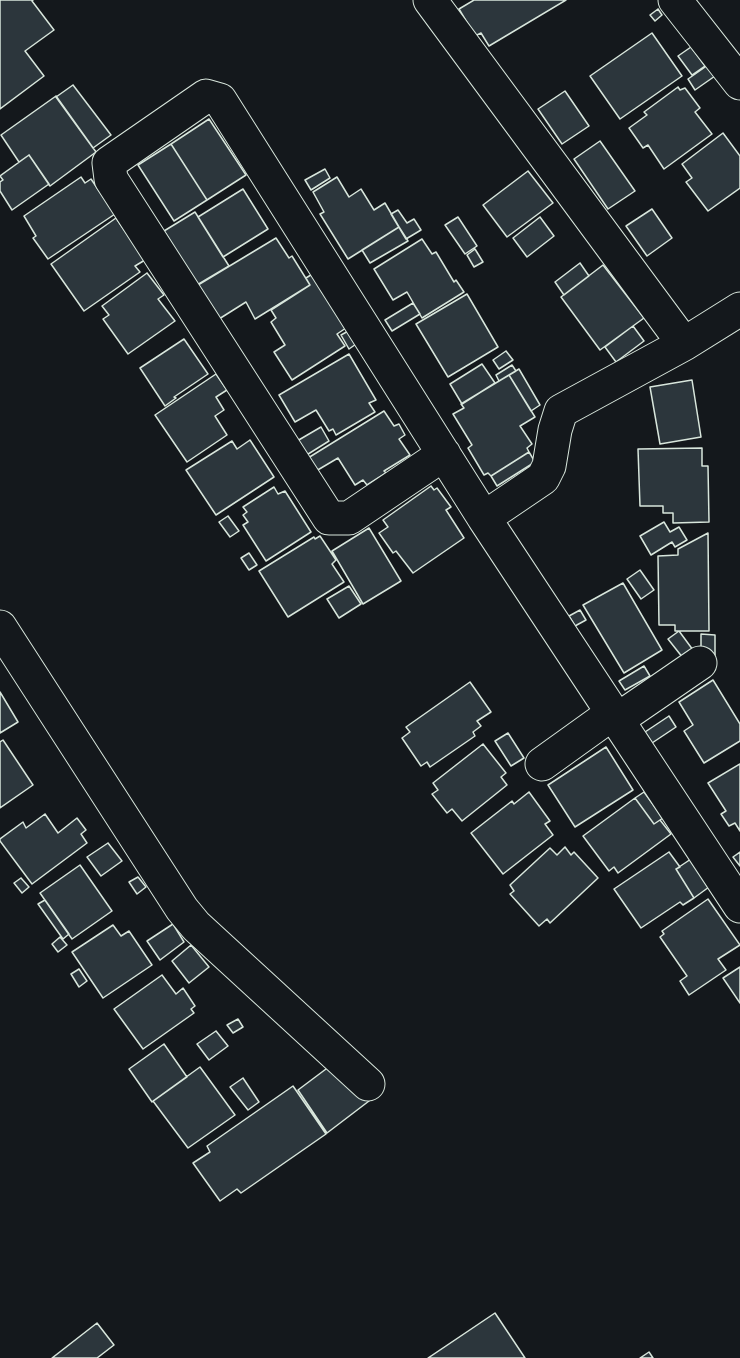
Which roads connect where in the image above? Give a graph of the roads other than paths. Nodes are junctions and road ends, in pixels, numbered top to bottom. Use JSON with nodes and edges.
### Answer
{"nodes":[{"id":1,"x":430,"y":0,"type":"edge"},
{"id":2,"x":675,"y":0,"type":"edge"},
{"id":3,"x":740,"y":82,"type":"edge"},
{"id":4,"x":740,"y":309,"type":"edge"},
{"id":5,"x":684,"y":344,"type":"junction"},
{"id":6,"x":444,"y":454,"type":"junction"},
{"id":7,"x":484,"y":518,"type":"junction"},
{"id":8,"x":0,"y":627,"type":"edge"},
{"id":9,"x":700,"y":663,"type":"dead end"},
{"id":10,"x":615,"y":717,"type":"junction"},
{"id":11,"x":542,"y":764,"type":"dead end"},
{"id":12,"x":740,"y":906,"type":"edge"},
{"id":13,"x":368,"y":1084,"type":"dead end"}],
"edges":[{"from":1,"to":5,"type":"street"},
{"from":2,"to":3,"type":"street"},
{"from":4,"to":5,"type":"street"},
{"from":5,"to":7,"type":"street"},
{"from":6,"to":6,"type":"street"},
{"from":6,"to":7,"type":"street"},
{"from":7,"to":10,"type":"street"},
{"from":8,"to":13,"type":"street"},
{"from":9,"to":10,"type":"street"},
{"from":10,"to":11,"type":"street"},
{"from":10,"to":12,"type":"street"}]}
